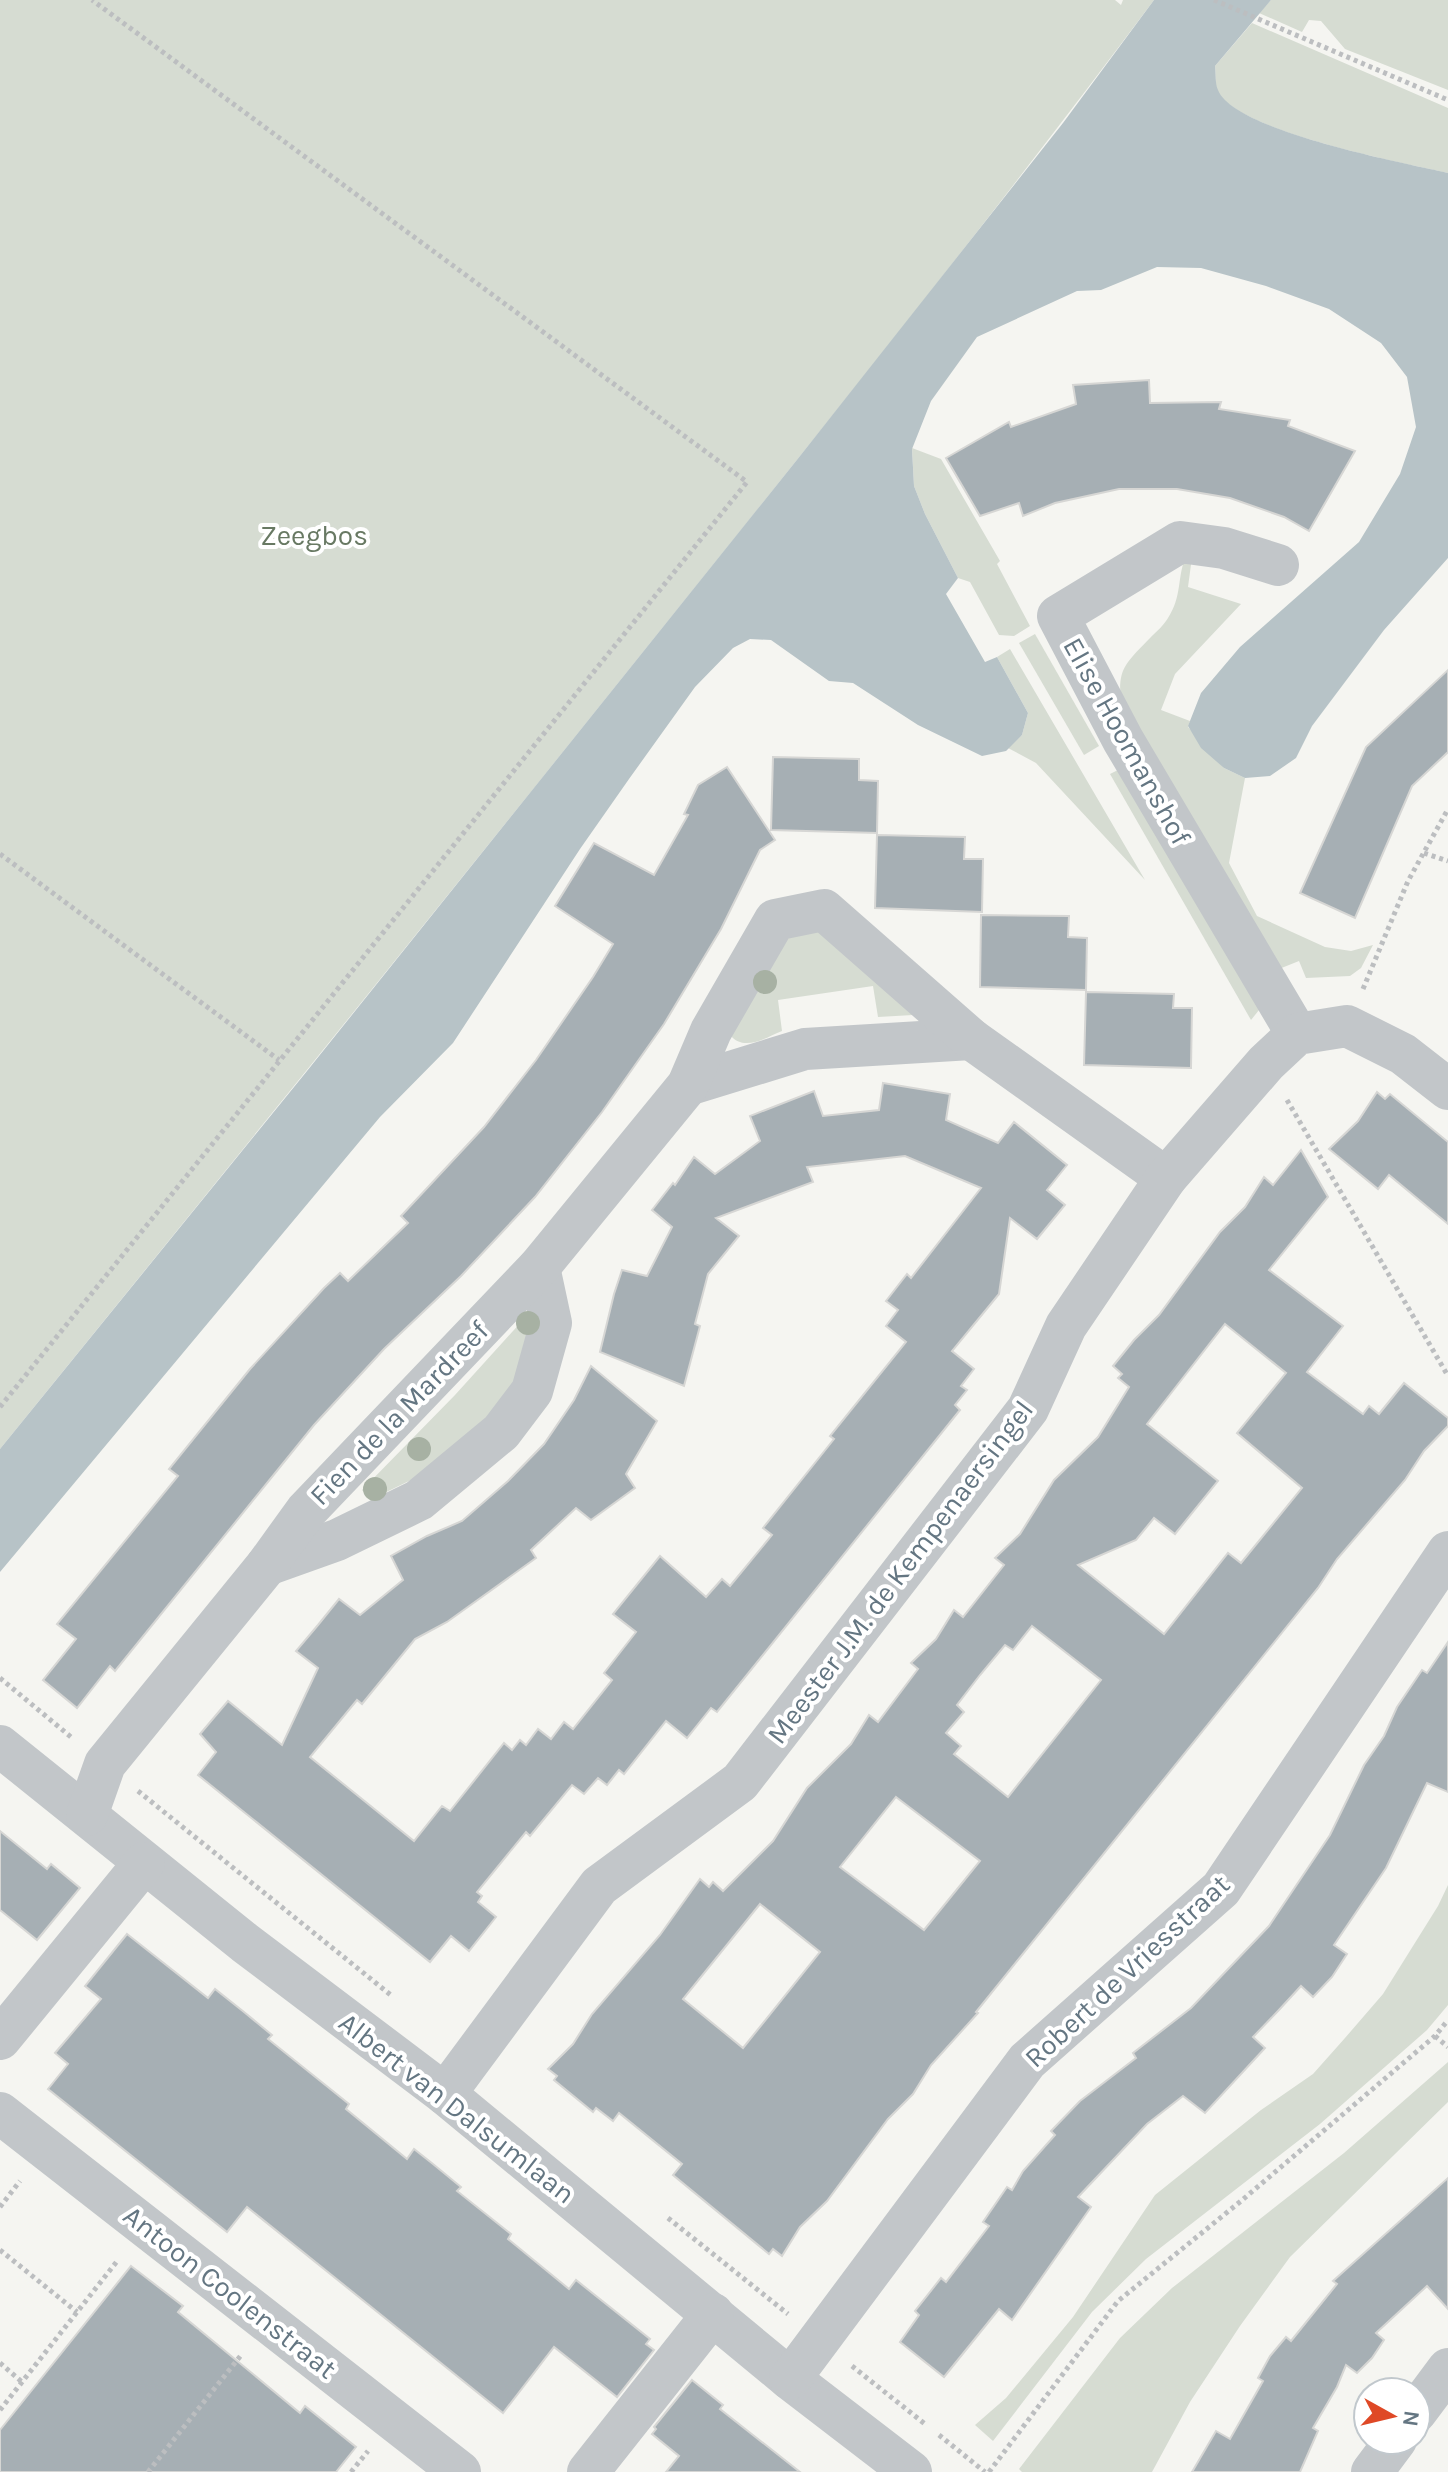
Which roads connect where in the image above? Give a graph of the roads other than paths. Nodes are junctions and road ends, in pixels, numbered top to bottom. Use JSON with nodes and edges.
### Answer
{"nodes":[{"id":1,"x":1278,"y":565,"type":"dead end"},
{"id":2,"x":1297,"y":1034,"type":"junction"},
{"id":3,"x":971,"y":1039,"type":"junction"},
{"id":4,"x":688,"y":1085,"type":"junction"},
{"id":5,"x":1448,"y":1089,"type":"edge"},
{"id":6,"x":1166,"y":1178,"type":"junction"},
{"id":7,"x":539,"y":1267,"type":"junction"},
{"id":8,"x":1448,"y":1552,"type":"edge"},
{"id":9,"x":267,"y":1565,"type":"junction"},
{"id":10,"x":0,"y":1746,"type":"edge"},
{"id":11,"x":87,"y":1815,"type":"junction"},
{"id":12,"x":144,"y":1863,"type":"junction"},
{"id":13,"x":0,"y":2039,"type":"edge"},
{"id":14,"x":445,"y":2094,"type":"junction"},
{"id":15,"x":0,"y":2113,"type":"edge"},
{"id":16,"x":713,"y":2314,"type":"junction"},
{"id":17,"x":1448,"y":2369,"type":"edge"},
{"id":18,"x":790,"y":2379,"type":"junction"},
{"id":19,"x":1432,"y":2390,"type":"edge"},
{"id":20,"x":460,"y":2472,"type":"edge"},
{"id":21,"x":588,"y":2472,"type":"edge"},
{"id":22,"x":911,"y":2472,"type":"edge"}],
"edges":[{"from":1,"to":2,"type":"street","name":"Elise Hoomanshof"},
{"from":2,"to":5,"type":"street"},
{"from":2,"to":6,"type":"street","name":"Meester J.M. de Kempenaersingel"},
{"from":3,"to":4,"type":"street"},
{"from":3,"to":4,"type":"street","name":"Fien de la Mardreef"},
{"from":3,"to":6,"type":"street","name":"Fien de la Mardreef"},
{"from":4,"to":7,"type":"street","name":"Fien de la Mardreef"},
{"from":6,"to":14,"type":"street","name":"Meester J.M. de Kempenaersingel"},
{"from":7,"to":9,"type":"street","name":"Fien de la Mardreef"},
{"from":7,"to":9,"type":"street","name":"Fien de la Mardreef"},
{"from":8,"to":18,"type":"street","name":"Robert de Vriesstraat"},
{"from":9,"to":11,"type":"street","name":"Fien de la Mardreef"},
{"from":10,"to":11,"type":"street","name":"Albert van Dalsumlaan"},
{"from":11,"to":12,"type":"street","name":"Albert van Dalsumlaan"},
{"from":12,"to":13,"type":"street"},
{"from":12,"to":14,"type":"street","name":"Albert van Dalsumlaan"},
{"from":14,"to":16,"type":"street","name":"Albert van Dalsumlaan"},
{"from":15,"to":20,"type":"street","name":"Antoon Coolenstraat"},
{"from":16,"to":18,"type":"street","name":"Albert van Dalsumlaan"},
{"from":16,"to":21,"type":"street"},
{"from":17,"to":19,"type":"street"},
{"from":18,"to":22,"type":"street","name":"Albert van Dalsumlaan"}]}
